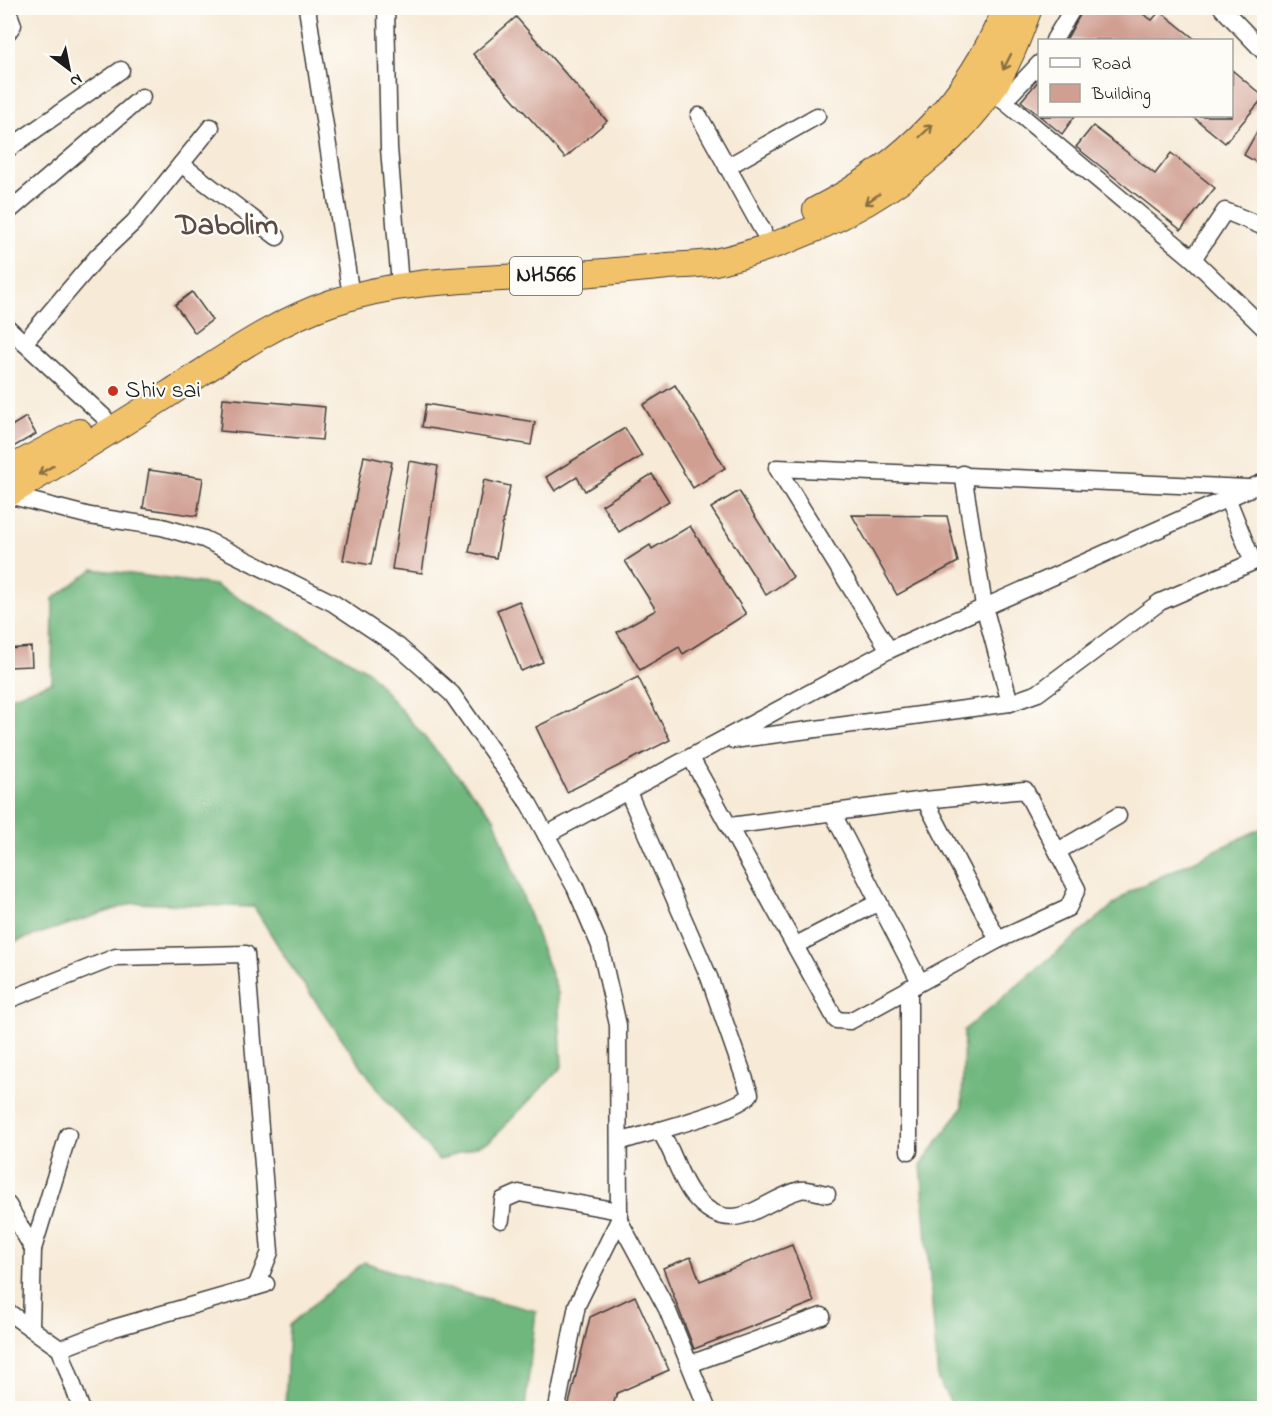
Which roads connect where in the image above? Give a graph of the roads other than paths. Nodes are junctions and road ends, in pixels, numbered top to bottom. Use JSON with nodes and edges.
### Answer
{"nodes":[{"id":1,"x":307,"y":8,"type":"edge"},
{"id":2,"x":386,"y":8,"type":"edge"},
{"id":3,"x":1006,"y":8,"type":"edge"},
{"id":4,"x":1029,"y":8,"type":"edge"},
{"id":5,"x":1073,"y":8,"type":"edge"},
{"id":6,"x":1222,"y":8,"type":"edge"},
{"id":7,"x":8,"y":11,"type":"edge"},
{"id":8,"x":8,"y":32,"type":"edge"},
{"id":9,"x":1055,"y":39,"type":"edge"},
{"id":10,"x":1264,"y":52,"type":"edge"},
{"id":11,"x":1038,"y":65,"type":"edge"},
{"id":12,"x":121,"y":70,"type":"dead end"},
{"id":13,"x":998,"y":96,"type":"junction"},
{"id":14,"x":142,"y":97,"type":"dead end"},
{"id":15,"x":699,"y":116,"type":"dead end"},
{"id":16,"x":817,"y":116,"type":"dead end"},
{"id":17,"x":211,"y":127,"type":"dead end"},
{"id":18,"x":8,"y":149,"type":"edge"},
{"id":19,"x":181,"y":164,"type":"junction"},
{"id":20,"x":728,"y":167,"type":"junction"},
{"id":21,"x":8,"y":212,"type":"edge"},
{"id":22,"x":1264,"y":228,"type":"edge"},
{"id":23,"x":763,"y":231,"type":"junction"},
{"id":24,"x":277,"y":237,"type":"dead end"},
{"id":25,"x":1193,"y":259,"type":"junction"},
{"id":26,"x":399,"y":273,"type":"junction"},
{"id":27,"x":349,"y":283,"type":"junction"},
{"id":28,"x":8,"y":328,"type":"edge"},
{"id":29,"x":1264,"y":328,"type":"edge"},
{"id":30,"x":24,"y":343,"type":"junction"},
{"id":31,"x":104,"y":417,"type":"junction"},
{"id":32,"x":8,"y":470,"type":"edge"},
{"id":33,"x":963,"y":474,"type":"junction"},
{"id":34,"x":1258,"y":485,"type":"edge"},
{"id":35,"x":8,"y":494,"type":"edge"},
{"id":36,"x":1228,"y":500,"type":"junction"},
{"id":37,"x":984,"y":606,"type":"junction"},
{"id":38,"x":889,"y":650,"type":"junction"},
{"id":39,"x":1010,"y":703,"type":"junction"},
{"id":40,"x":723,"y":741,"type":"junction"},
{"id":41,"x":691,"y":759,"type":"junction"},
{"id":42,"x":628,"y":792,"type":"junction"},
{"id":43,"x":925,"y":800,"type":"junction"},
{"id":44,"x":832,"y":812,"type":"junction"},
{"id":45,"x":1118,"y":816,"type":"dead end"},
{"id":46,"x":730,"y":826,"type":"junction"},
{"id":47,"x":546,"y":835,"type":"junction"},
{"id":48,"x":1059,"y":850,"type":"junction"},
{"id":49,"x":879,"y":902,"type":"junction"},
{"id":50,"x":998,"y":940,"type":"junction"},
{"id":51,"x":796,"y":945,"type":"junction"},
{"id":52,"x":915,"y":985,"type":"junction"},
{"id":53,"x":8,"y":1000,"type":"edge"},
{"id":54,"x":659,"y":1130,"type":"junction"},
{"id":55,"x":68,"y":1135,"type":"dead end"},
{"id":56,"x":619,"y":1142,"type":"junction"},
{"id":57,"x":909,"y":1151,"type":"dead end"},
{"id":58,"x":827,"y":1194,"type":"dead end"},
{"id":59,"x":8,"y":1205,"type":"edge"},
{"id":60,"x":619,"y":1216,"type":"junction"},
{"id":61,"x":501,"y":1220,"type":"dead end"},
{"id":62,"x":33,"y":1249,"type":"junction"},
{"id":63,"x":8,"y":1312,"type":"edge"},
{"id":64,"x":822,"y":1316,"type":"dead end"},
{"id":65,"x":31,"y":1328,"type":"junction"},
{"id":66,"x":60,"y":1349,"type":"junction"},
{"id":67,"x":690,"y":1364,"type":"junction"},
{"id":68,"x":81,"y":1408,"type":"edge"},
{"id":69,"x":557,"y":1408,"type":"edge"},
{"id":70,"x":707,"y":1408,"type":"edge"}],
"edges":[{"from":1,"to":27,"type":"street"},
{"from":2,"to":26,"type":"street"},
{"from":23,"to":3,"type":"highway","number":"NH566","one_way":true},
{"from":4,"to":13,"type":"highway","number":"NH566","one_way":true},
{"from":5,"to":9,"type":"street"},
{"from":6,"to":10,"type":"street"},
{"from":7,"to":8,"type":"street"},
{"from":11,"to":13,"type":"street"},
{"from":12,"to":18,"type":"street"},
{"from":13,"to":25,"type":"street"},
{"from":13,"to":35,"type":"highway","number":"NH566","one_way":true},
{"from":14,"to":21,"type":"street"},
{"from":15,"to":20,"type":"street"},
{"from":16,"to":20,"type":"street"},
{"from":17,"to":19,"type":"street"},
{"from":19,"to":24,"type":"street"},
{"from":19,"to":30,"type":"street"},
{"from":20,"to":23,"type":"street"},
{"from":22,"to":25,"type":"street"},
{"from":23,"to":26,"type":"highway","number":"NH566"},
{"from":25,"to":29,"type":"street"},
{"from":26,"to":27,"type":"highway","number":"NH566"},
{"from":27,"to":31,"type":"highway","number":"NH566"},
{"from":28,"to":30,"type":"street"},
{"from":30,"to":31,"type":"street"},
{"from":31,"to":32,"type":"highway","number":"NH566"},
{"from":33,"to":34,"type":"street"},
{"from":33,"to":37,"type":"street"},
{"from":33,"to":38,"type":"street"},
{"from":34,"to":36,"type":"street"},
{"from":35,"to":47,"type":"street"},
{"from":36,"to":37,"type":"street"},
{"from":36,"to":39,"type":"street"},
{"from":37,"to":38,"type":"street"},
{"from":37,"to":39,"type":"street"},
{"from":38,"to":40,"type":"street"},
{"from":39,"to":40,"type":"street"},
{"from":40,"to":41,"type":"street"},
{"from":41,"to":42,"type":"street"},
{"from":41,"to":46,"type":"street"},
{"from":42,"to":47,"type":"street"},
{"from":42,"to":54,"type":"street"},
{"from":43,"to":44,"type":"street"},
{"from":43,"to":48,"type":"street"},
{"from":43,"to":50,"type":"street"},
{"from":44,"to":46,"type":"street"},
{"from":44,"to":49,"type":"street"},
{"from":45,"to":48,"type":"street"},
{"from":46,"to":51,"type":"street"},
{"from":47,"to":56,"type":"street"},
{"from":48,"to":50,"type":"street"},
{"from":49,"to":51,"type":"street"},
{"from":49,"to":52,"type":"street"},
{"from":50,"to":52,"type":"street"},
{"from":51,"to":52,"type":"street"},
{"from":52,"to":57,"type":"street"},
{"from":53,"to":66,"type":"street"},
{"from":54,"to":56,"type":"street"},
{"from":54,"to":58,"type":"street"},
{"from":55,"to":62,"type":"street"},
{"from":56,"to":60,"type":"street"},
{"from":59,"to":62,"type":"street"},
{"from":60,"to":61,"type":"street"},
{"from":60,"to":67,"type":"street"},
{"from":60,"to":69,"type":"street"},
{"from":62,"to":65,"type":"street"},
{"from":63,"to":65,"type":"street"},
{"from":64,"to":67,"type":"street"},
{"from":65,"to":66,"type":"street"},
{"from":66,"to":68,"type":"street"},
{"from":67,"to":70,"type":"street"}]}
